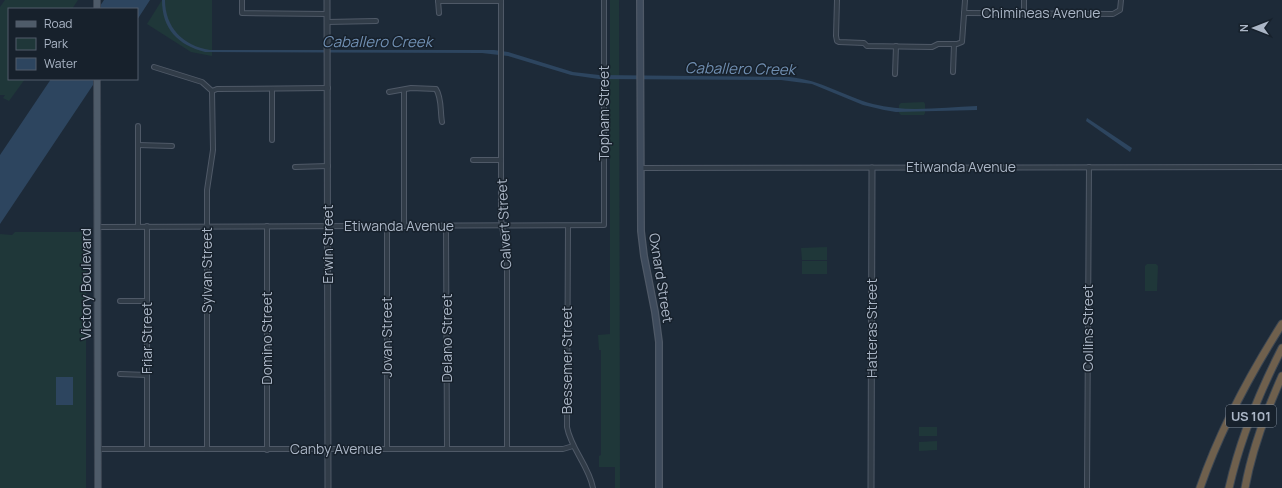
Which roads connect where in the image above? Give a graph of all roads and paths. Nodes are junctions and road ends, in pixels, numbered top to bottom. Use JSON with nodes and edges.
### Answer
{"nodes":[{"id":1,"x":242,"y":0,"type":"edge"},
{"id":2,"x":328,"y":0,"type":"edge"},
{"id":3,"x":438,"y":0,"type":"edge"},
{"id":4,"x":604,"y":0,"type":"edge"},
{"id":5,"x":640,"y":0,"type":"edge"},
{"id":6,"x":837,"y":0,"type":"edge"},
{"id":7,"x":965,"y":0,"type":"edge"},
{"id":8,"x":1024,"y":0,"type":"edge"},
{"id":9,"x":1121,"y":0,"type":"edge"},
{"id":10,"x":501,"y":1,"type":"edge"},
{"id":11,"x":327,"y":14,"type":"junction"},
{"id":12,"x":439,"y":14,"type":"dead end"},
{"id":13,"x":964,"y":14,"type":"junction"},
{"id":14,"x":1024,"y":14,"type":"junction"},
{"id":15,"x":376,"y":21,"type":"dead end"},
{"id":16,"x":328,"y":22,"type":"junction"},
{"id":17,"x":954,"y":44,"type":"junction"},
{"id":18,"x":896,"y":46,"type":"junction"},
{"id":19,"x":154,"y":67,"type":"dead end"},
{"id":20,"x":953,"y":72,"type":"dead end"},
{"id":21,"x":895,"y":74,"type":"dead end"},
{"id":22,"x":98,"y":80,"type":"edge"},
{"id":23,"x":272,"y":88,"type":"junction"},
{"id":24,"x":328,"y":88,"type":"junction"},
{"id":25,"x":404,"y":90,"type":"junction"},
{"id":26,"x":212,"y":91,"type":"junction"},
{"id":27,"x":390,"y":92,"type":"dead end"},
{"id":28,"x":442,"y":122,"type":"dead end"},
{"id":29,"x":138,"y":126,"type":"dead end"},
{"id":30,"x":272,"y":140,"type":"dead end"},
{"id":31,"x":138,"y":145,"type":"junction"},
{"id":32,"x":172,"y":146,"type":"dead end"},
{"id":33,"x":473,"y":160,"type":"dead end"},
{"id":34,"x":501,"y":160,"type":"junction"},
{"id":35,"x":328,"y":166,"type":"junction"},
{"id":36,"x":295,"y":167,"type":"dead end"},
{"id":37,"x":1089,"y":167,"type":"junction"},
{"id":38,"x":1282,"y":167,"type":"edge"},
{"id":39,"x":641,"y":168,"type":"junction"},
{"id":40,"x":872,"y":168,"type":"junction"},
{"id":41,"x":138,"y":226,"type":"junction"},
{"id":42,"x":147,"y":226,"type":"junction"},
{"id":43,"x":207,"y":226,"type":"junction"},
{"id":44,"x":267,"y":226,"type":"junction"},
{"id":45,"x":328,"y":226,"type":"junction"},
{"id":46,"x":387,"y":226,"type":"junction"},
{"id":47,"x":404,"y":226,"type":"junction"},
{"id":48,"x":446,"y":226,"type":"junction"},
{"id":49,"x":501,"y":226,"type":"junction"},
{"id":50,"x":568,"y":226,"type":"junction"},
{"id":51,"x":604,"y":226,"type":"joint"},
{"id":52,"x":98,"y":227,"type":"junction"},
{"id":53,"x":120,"y":301,"type":"dead end"},
{"id":54,"x":147,"y":301,"type":"junction"},
{"id":55,"x":1282,"y":324,"type":"edge"},
{"id":56,"x":1282,"y":348,"type":"edge"},
{"id":57,"x":120,"y":374,"type":"dead end"},
{"id":58,"x":147,"y":375,"type":"junction"},
{"id":59,"x":1282,"y":376,"type":"edge"},
{"id":60,"x":573,"y":446,"type":"junction"},
{"id":61,"x":98,"y":449,"type":"junction"},
{"id":62,"x":147,"y":449,"type":"junction"},
{"id":63,"x":328,"y":449,"type":"junction"},
{"id":64,"x":387,"y":449,"type":"junction"},
{"id":65,"x":447,"y":449,"type":"junction"},
{"id":66,"x":507,"y":449,"type":"junction"},
{"id":67,"x":207,"y":450,"type":"junction"},
{"id":68,"x":267,"y":450,"type":"junction"},
{"id":69,"x":98,"y":488,"type":"edge"},
{"id":70,"x":328,"y":488,"type":"edge"},
{"id":71,"x":593,"y":488,"type":"edge"},
{"id":72,"x":659,"y":488,"type":"edge"},
{"id":73,"x":871,"y":488,"type":"edge"},
{"id":74,"x":1087,"y":488,"type":"edge"},
{"id":75,"x":1200,"y":488,"type":"edge"},
{"id":76,"x":1229,"y":488,"type":"edge"},
{"id":77,"x":1245,"y":488,"type":"edge"}],
"edges":[{"from":1,"to":11,"type":"street"},
{"from":2,"to":11,"type":"street","name":"Erwin Street"},
{"from":3,"to":10,"type":"street"},
{"from":3,"to":12,"type":"street"},
{"from":4,"to":51,"type":"street","name":"Topham Street"},
{"from":5,"to":39,"type":"main road","name":"Oxnard Street"},
{"from":6,"to":18,"type":"street"},
{"from":7,"to":13,"type":"street"},
{"from":8,"to":14,"type":"street"},
{"from":9,"to":14,"type":"street","name":"Chimineas Avenue"},
{"from":10,"to":34,"type":"street","name":"Calvert Street"},
{"from":11,"to":16,"type":"street","name":"Erwin Street"},
{"from":13,"to":14,"type":"street","name":"Chimineas Avenue"},
{"from":13,"to":17,"type":"street"},
{"from":15,"to":16,"type":"street"},
{"from":16,"to":24,"type":"street","name":"Erwin Street"},
{"from":17,"to":18,"type":"street"},
{"from":17,"to":20,"type":"street"},
{"from":18,"to":21,"type":"street"},
{"from":19,"to":26,"type":"street"},
{"from":22,"to":52,"type":"main road","name":"Victory Boulevard"},
{"from":23,"to":24,"type":"street"},
{"from":23,"to":26,"type":"street"},
{"from":23,"to":30,"type":"street"},
{"from":24,"to":35,"type":"street","name":"Erwin Street"},
{"from":25,"to":27,"type":"street"},
{"from":25,"to":28,"type":"street"},
{"from":25,"to":47,"type":"street"},
{"from":26,"to":43,"type":"street","name":"Sylvan Street"},
{"from":29,"to":31,"type":"street"},
{"from":31,"to":32,"type":"street"},
{"from":31,"to":41,"type":"street"},
{"from":33,"to":34,"type":"street"},
{"from":34,"to":49,"type":"street","name":"Calvert Street"},
{"from":35,"to":36,"type":"street"},
{"from":35,"to":45,"type":"street","name":"Erwin Street"},
{"from":37,"to":38,"type":"street","name":"Etiwanda Avenue"},
{"from":37,"to":40,"type":"street","name":"Etiwanda Avenue"},
{"from":37,"to":74,"type":"street","name":"Collins Street"},
{"from":39,"to":40,"type":"street","name":"Etiwanda Avenue"},
{"from":39,"to":72,"type":"main road","name":"Oxnard Street"},
{"from":40,"to":73,"type":"street","name":"Hatteras Street"},
{"from":41,"to":42,"type":"street","name":"Etiwanda Avenue"},
{"from":41,"to":52,"type":"street","name":"Etiwanda Avenue"},
{"from":42,"to":43,"type":"street","name":"Etiwanda Avenue"},
{"from":42,"to":54,"type":"street","name":"Friar Street"},
{"from":43,"to":44,"type":"street","name":"Etiwanda Avenue"},
{"from":43,"to":67,"type":"street","name":"Sylvan Street"},
{"from":44,"to":45,"type":"street","name":"Etiwanda Avenue"},
{"from":44,"to":68,"type":"street","name":"Domino Street"},
{"from":45,"to":46,"type":"street","name":"Etiwanda Avenue"},
{"from":45,"to":63,"type":"street","name":"Erwin Street"},
{"from":46,"to":47,"type":"street","name":"Etiwanda Avenue"},
{"from":46,"to":64,"type":"street","name":"Jovan Street"},
{"from":47,"to":48,"type":"street","name":"Etiwanda Avenue"},
{"from":48,"to":49,"type":"street","name":"Etiwanda Avenue"},
{"from":48,"to":65,"type":"street","name":"Delano Street"},
{"from":49,"to":50,"type":"street","name":"Etiwanda Avenue"},
{"from":49,"to":66,"type":"street","name":"Calvert Street"},
{"from":50,"to":51,"type":"street","name":"Etiwanda Avenue"},
{"from":50,"to":60,"type":"street","name":"Bessemer Street"},
{"from":52,"to":61,"type":"main road","name":"Victory Boulevard"},
{"from":53,"to":54,"type":"street"},
{"from":54,"to":58,"type":"street","name":"Friar Street"},
{"from":55,"to":75,"type":"highway"},
{"from":56,"to":76,"type":"highway","number":"US 101"},
{"from":57,"to":58,"type":"street"},
{"from":58,"to":62,"type":"street","name":"Friar Street"},
{"from":59,"to":77,"type":"highway","number":"US 101"},
{"from":60,"to":66,"type":"street","name":"Canby Avenue"},
{"from":60,"to":71,"type":"street","name":"Bessemer Street"},
{"from":61,"to":62,"type":"street","name":"Canby Avenue"},
{"from":61,"to":69,"type":"main road","name":"Victory Boulevard"},
{"from":62,"to":67,"type":"street","name":"Canby Avenue"},
{"from":63,"to":64,"type":"street","name":"Canby Avenue"},
{"from":63,"to":68,"type":"street","name":"Canby Avenue"},
{"from":63,"to":70,"type":"street","name":"Erwin Street"},
{"from":64,"to":65,"type":"street","name":"Canby Avenue"},
{"from":65,"to":66,"type":"street","name":"Canby Avenue"},
{"from":67,"to":68,"type":"street","name":"Canby Avenue"}]}
